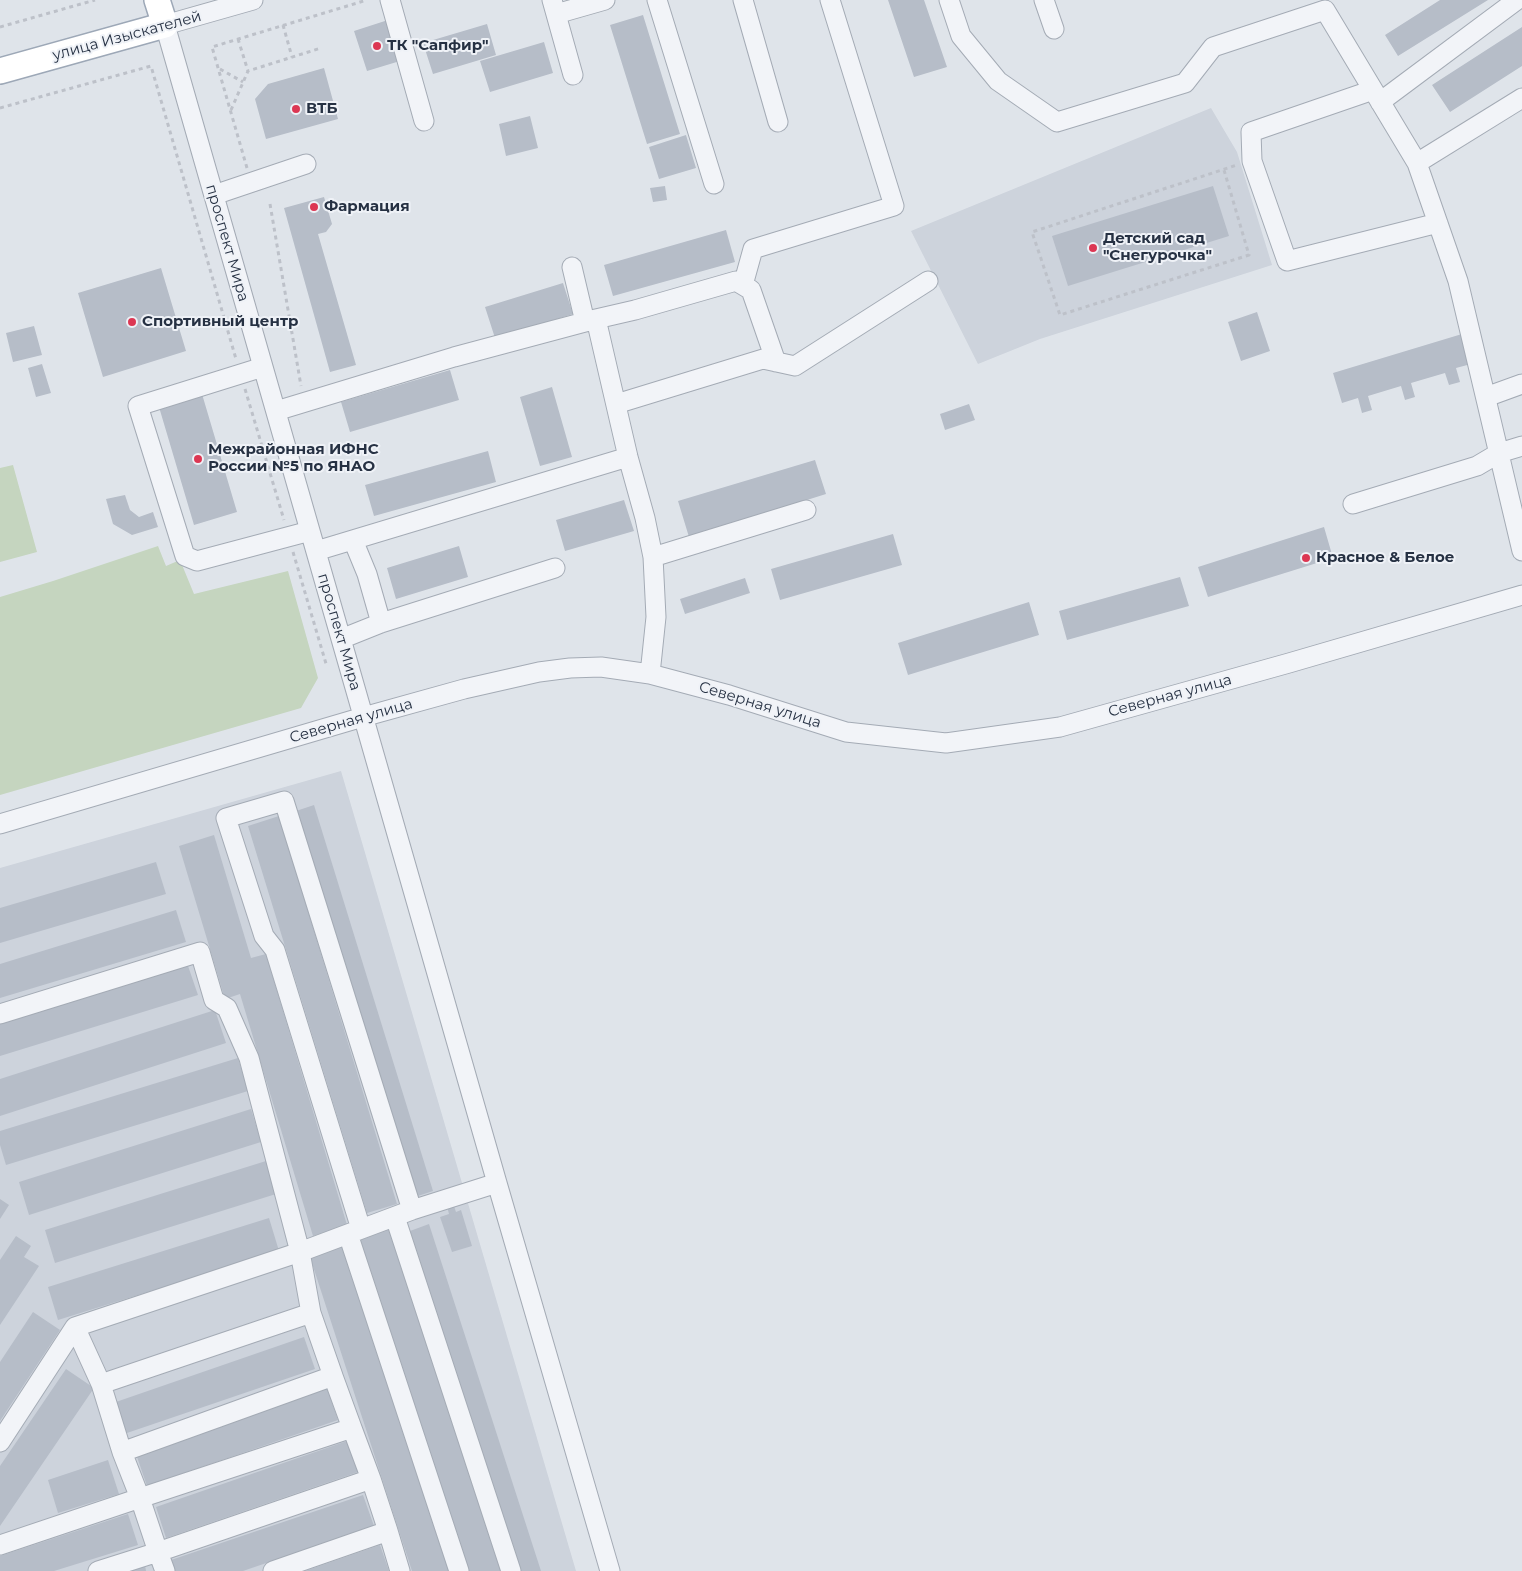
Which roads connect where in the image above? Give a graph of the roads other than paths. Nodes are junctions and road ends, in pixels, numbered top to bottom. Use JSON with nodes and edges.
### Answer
{"nodes":[{"id":1,"x":157,"y":0,"type":"edge"},
{"id":2,"x":253,"y":0,"type":"edge"},
{"id":3,"x":390,"y":0,"type":"edge"},
{"id":4,"x":604,"y":0,"type":"edge"},
{"id":5,"x":657,"y":0,"type":"edge"},
{"id":6,"x":742,"y":0,"type":"edge"},
{"id":7,"x":830,"y":0,"type":"edge"},
{"id":8,"x":949,"y":0,"type":"edge"},
{"id":9,"x":1044,"y":0,"type":"edge"},
{"id":10,"x":1517,"y":0,"type":"edge"},
{"id":11,"x":1331,"y":5,"type":"edge"},
{"id":12,"x":554,"y":7,"type":"edge"},
{"id":13,"x":165,"y":25,"type":"junction"},
{"id":14,"x":1054,"y":29,"type":"dead end"},
{"id":15,"x":0,"y":71,"type":"edge"},
{"id":16,"x":573,"y":75,"type":"dead end"},
{"id":17,"x":1376,"y":96,"type":"junction"},
{"id":18,"x":1522,"y":98,"type":"edge"},
{"id":19,"x":424,"y":121,"type":"dead end"},
{"id":20,"x":778,"y":122,"type":"dead end"},
{"id":21,"x":1417,"y":163,"type":"junction"},
{"id":22,"x":306,"y":164,"type":"dead end"},
{"id":23,"x":714,"y":184,"type":"dead end"},
{"id":24,"x":214,"y":195,"type":"junction"},
{"id":25,"x":1438,"y":223,"type":"junction"},
{"id":26,"x":572,"y":267,"type":"dead end"},
{"id":27,"x":928,"y":282,"type":"dead end"},
{"id":28,"x":743,"y":285,"type":"junction"},
{"id":29,"x":590,"y":320,"type":"junction"},
{"id":30,"x":776,"y":362,"type":"junction"},
{"id":31,"x":263,"y":368,"type":"junction"},
{"id":32,"x":1522,"y":384,"type":"edge"},
{"id":33,"x":1486,"y":397,"type":"junction"},
{"id":34,"x":616,"y":404,"type":"junction"},
{"id":35,"x":276,"y":411,"type":"junction"},
{"id":36,"x":1522,"y":446,"type":"edge"},
{"id":37,"x":1499,"y":453,"type":"junction"},
{"id":38,"x":628,"y":457,"type":"junction"},
{"id":39,"x":1353,"y":504,"type":"dead end"},
{"id":40,"x":806,"y":510,"type":"dead end"},
{"id":41,"x":310,"y":531,"type":"junction"},
{"id":42,"x":353,"y":540,"type":"junction"},
{"id":43,"x":316,"y":551,"type":"junction"},
{"id":44,"x":1522,"y":551,"type":"edge"},
{"id":45,"x":653,"y":556,"type":"junction"},
{"id":46,"x":556,"y":568,"type":"dead end"},
{"id":47,"x":1522,"y":595,"type":"edge"},
{"id":48,"x":381,"y":623,"type":"junction"},
{"id":49,"x":341,"y":639,"type":"junction"},
{"id":50,"x":650,"y":674,"type":"junction"},
{"id":51,"x":363,"y":717,"type":"junction"},
{"id":52,"x":0,"y":824,"type":"edge"},
{"id":53,"x":0,"y":1014,"type":"edge"},
{"id":54,"x":497,"y":1183,"type":"junction"},
{"id":55,"x":404,"y":1214,"type":"junction"},
{"id":56,"x":355,"y":1232,"type":"junction"},
{"id":57,"x":300,"y":1252,"type":"junction"},
{"id":58,"x":311,"y":1313,"type":"junction"},
{"id":59,"x":75,"y":1327,"type":"junction"},
{"id":60,"x":333,"y":1376,"type":"junction"},
{"id":61,"x":101,"y":1384,"type":"junction"},
{"id":62,"x":352,"y":1428,"type":"junction"},
{"id":63,"x":0,"y":1442,"type":"edge"},
{"id":64,"x":122,"y":1452,"type":"junction"},
{"id":65,"x":371,"y":1480,"type":"junction"},
{"id":66,"x":140,"y":1498,"type":"junction"},
{"id":67,"x":388,"y":1531,"type":"junction"},
{"id":68,"x":0,"y":1545,"type":"edge"},
{"id":69,"x":158,"y":1552,"type":"junction"},
{"id":70,"x":98,"y":1571,"type":"edge"},
{"id":71,"x":165,"y":1571,"type":"edge"},
{"id":72,"x":273,"y":1571,"type":"edge"},
{"id":73,"x":400,"y":1571,"type":"edge"},
{"id":74,"x":458,"y":1571,"type":"edge"},
{"id":75,"x":511,"y":1571,"type":"edge"},
{"id":76,"x":610,"y":1571,"type":"edge"}],
"edges":[{"from":1,"to":13,"type":"main road","name":"проспект Мира"},
{"from":2,"to":13,"type":"street","name":"улица Изыскателей"},
{"from":3,"to":19,"type":"street"},
{"from":4,"to":12,"type":"street"},
{"from":5,"to":23,"type":"street"},
{"from":6,"to":20,"type":"street"},
{"from":7,"to":28,"type":"street"},
{"from":8,"to":11,"type":"street"},
{"from":9,"to":14,"type":"street"},
{"from":10,"to":17,"type":"street"},
{"from":11,"to":17,"type":"street"},
{"from":12,"to":16,"type":"street"},
{"from":13,"to":15,"type":"main road","name":"улица Изыскателей"},
{"from":13,"to":24,"type":"street","name":"проспект Мира"},
{"from":17,"to":21,"type":"street"},
{"from":17,"to":25,"type":"street"},
{"from":18,"to":21,"type":"street"},
{"from":21,"to":25,"type":"street"},
{"from":22,"to":24,"type":"street"},
{"from":24,"to":31,"type":"street","name":"проспект Мира"},
{"from":25,"to":33,"type":"street"},
{"from":26,"to":29,"type":"street"},
{"from":27,"to":30,"type":"street"},
{"from":28,"to":29,"type":"street"},
{"from":28,"to":30,"type":"street"},
{"from":29,"to":34,"type":"street"},
{"from":29,"to":35,"type":"street"},
{"from":30,"to":34,"type":"street"},
{"from":31,"to":35,"type":"street","name":"проспект Мира"},
{"from":31,"to":41,"type":"street"},
{"from":32,"to":33,"type":"street"},
{"from":33,"to":37,"type":"street"},
{"from":34,"to":38,"type":"street"},
{"from":35,"to":41,"type":"street","name":"проспект Мира"},
{"from":36,"to":37,"type":"street"},
{"from":37,"to":39,"type":"street"},
{"from":37,"to":44,"type":"street"},
{"from":38,"to":42,"type":"street"},
{"from":38,"to":45,"type":"street"},
{"from":40,"to":45,"type":"street"},
{"from":41,"to":43,"type":"street","name":"проспект Мира"},
{"from":42,"to":43,"type":"street"},
{"from":42,"to":48,"type":"street"},
{"from":43,"to":49,"type":"street","name":"проспект Мира"},
{"from":45,"to":50,"type":"street"},
{"from":46,"to":48,"type":"street"},
{"from":47,"to":50,"type":"street","name":"Северная улица"},
{"from":48,"to":49,"type":"street"},
{"from":49,"to":51,"type":"street","name":"проспект Мира"},
{"from":50,"to":51,"type":"street","name":"Северная улица"},
{"from":51,"to":52,"type":"street","name":"Северная улица"},
{"from":51,"to":54,"type":"street","name":"проспект Мира"},
{"from":53,"to":57,"type":"street"},
{"from":54,"to":55,"type":"street"},
{"from":54,"to":76,"type":"street","name":"проспект Мира"},
{"from":55,"to":56,"type":"street"},
{"from":55,"to":56,"type":"street"},
{"from":55,"to":75,"type":"street"},
{"from":56,"to":57,"type":"street"},
{"from":56,"to":74,"type":"street"},
{"from":57,"to":58,"type":"street"},
{"from":57,"to":59,"type":"street"},
{"from":58,"to":60,"type":"street"},
{"from":58,"to":61,"type":"street"},
{"from":59,"to":61,"type":"street"},
{"from":59,"to":63,"type":"street"},
{"from":60,"to":62,"type":"street"},
{"from":60,"to":64,"type":"street"},
{"from":61,"to":64,"type":"street"},
{"from":62,"to":65,"type":"street"},
{"from":62,"to":66,"type":"street"},
{"from":64,"to":66,"type":"street"},
{"from":65,"to":67,"type":"street"},
{"from":65,"to":69,"type":"street"},
{"from":66,"to":68,"type":"street"},
{"from":66,"to":69,"type":"street"},
{"from":67,"to":72,"type":"street"},
{"from":67,"to":73,"type":"street"},
{"from":69,"to":70,"type":"street"},
{"from":69,"to":71,"type":"street"}]}
